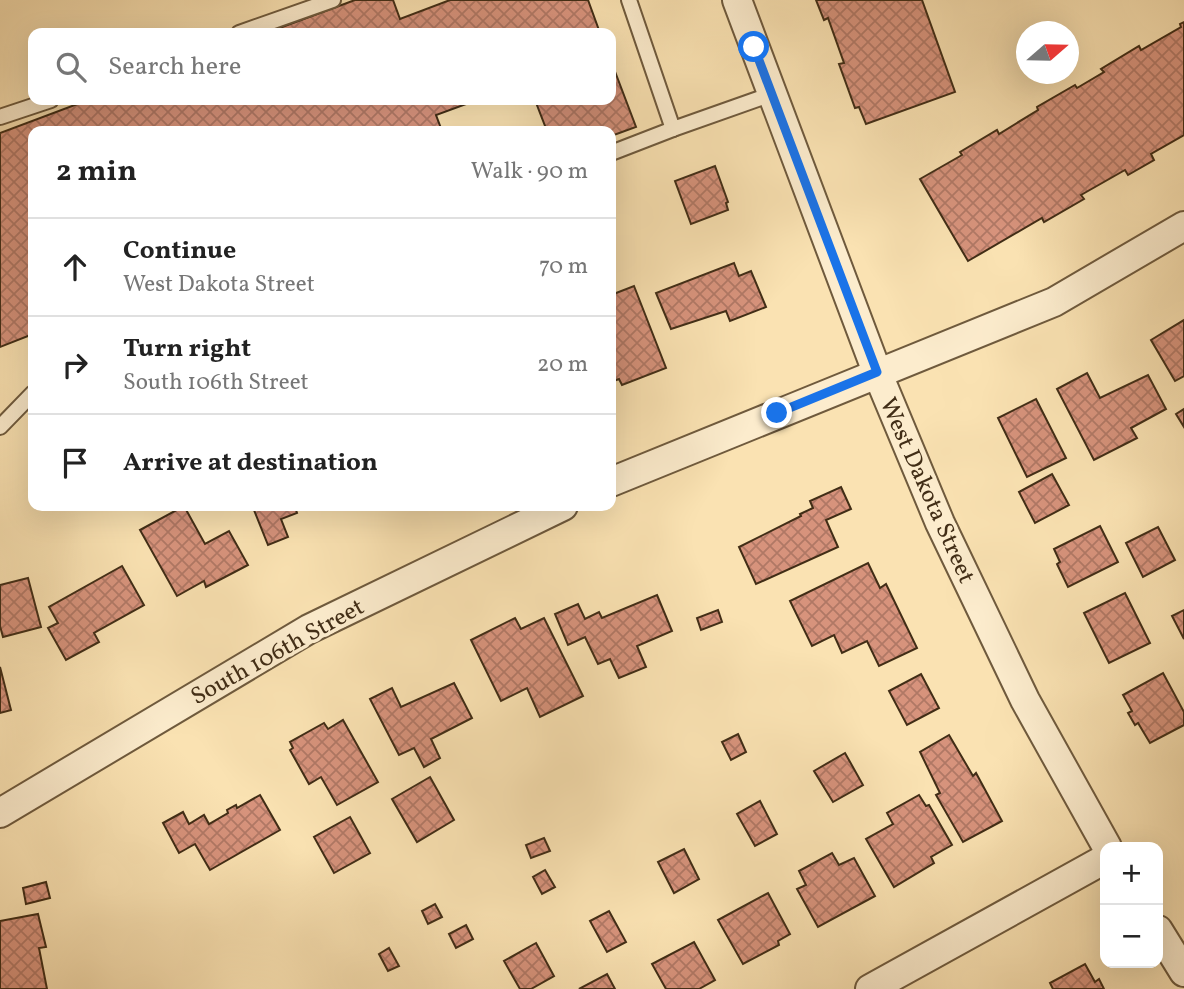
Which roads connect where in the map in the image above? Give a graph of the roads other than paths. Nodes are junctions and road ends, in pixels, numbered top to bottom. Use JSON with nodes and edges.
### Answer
{"nodes":[{"id":1,"x":333,"y":0,"type":"edge"},
{"id":2,"x":629,"y":0,"type":"edge"},
{"id":3,"x":737,"y":0,"type":"edge"},
{"id":4,"x":253,"y":28,"type":"edge"},
{"id":5,"x":772,"y":94,"type":"junction"},
{"id":6,"x":36,"y":105,"type":"edge"},
{"id":7,"x":0,"y":117,"type":"edge"},
{"id":8,"x":673,"y":129,"type":"junction"},
{"id":9,"x":616,"y":151,"type":"edge"},
{"id":10,"x":1184,"y":226,"type":"edge"},
{"id":11,"x":877,"y":372,"type":"junction"},
{"id":12,"x":28,"y":398,"type":"edge"},
{"id":13,"x":0,"y":427,"type":"edge"},
{"id":14,"x":616,"y":480,"type":"edge"},
{"id":15,"x":553,"y":511,"type":"edge"},
{"id":16,"x":0,"y":813,"type":"edge"},
{"id":17,"x":1104,"y":842,"type":"edge"},
{"id":18,"x":1100,"y":862,"type":"edge"},
{"id":19,"x":1163,"y":938,"type":"edge"},
{"id":20,"x":1184,"y":972,"type":"edge"},
{"id":21,"x":870,"y":989,"type":"edge"}],
"edges":[{"from":1,"to":4,"type":"lane"},
{"from":2,"to":8,"type":"lane"},
{"from":3,"to":5,"type":"street","name":"West Dakota Street"},
{"from":5,"to":8,"type":"lane"},
{"from":5,"to":11,"type":"street","name":"West Dakota Street"},
{"from":6,"to":7,"type":"lane"},
{"from":8,"to":9,"type":"lane"},
{"from":10,"to":11,"type":"street"},
{"from":11,"to":14,"type":"street"},
{"from":11,"to":17,"type":"street","name":"West Dakota Street"},
{"from":12,"to":13,"type":"lane"},
{"from":15,"to":16,"type":"street","name":"South 106th Street"},
{"from":18,"to":21,"type":"street"},
{"from":19,"to":20,"type":"street"}]}
